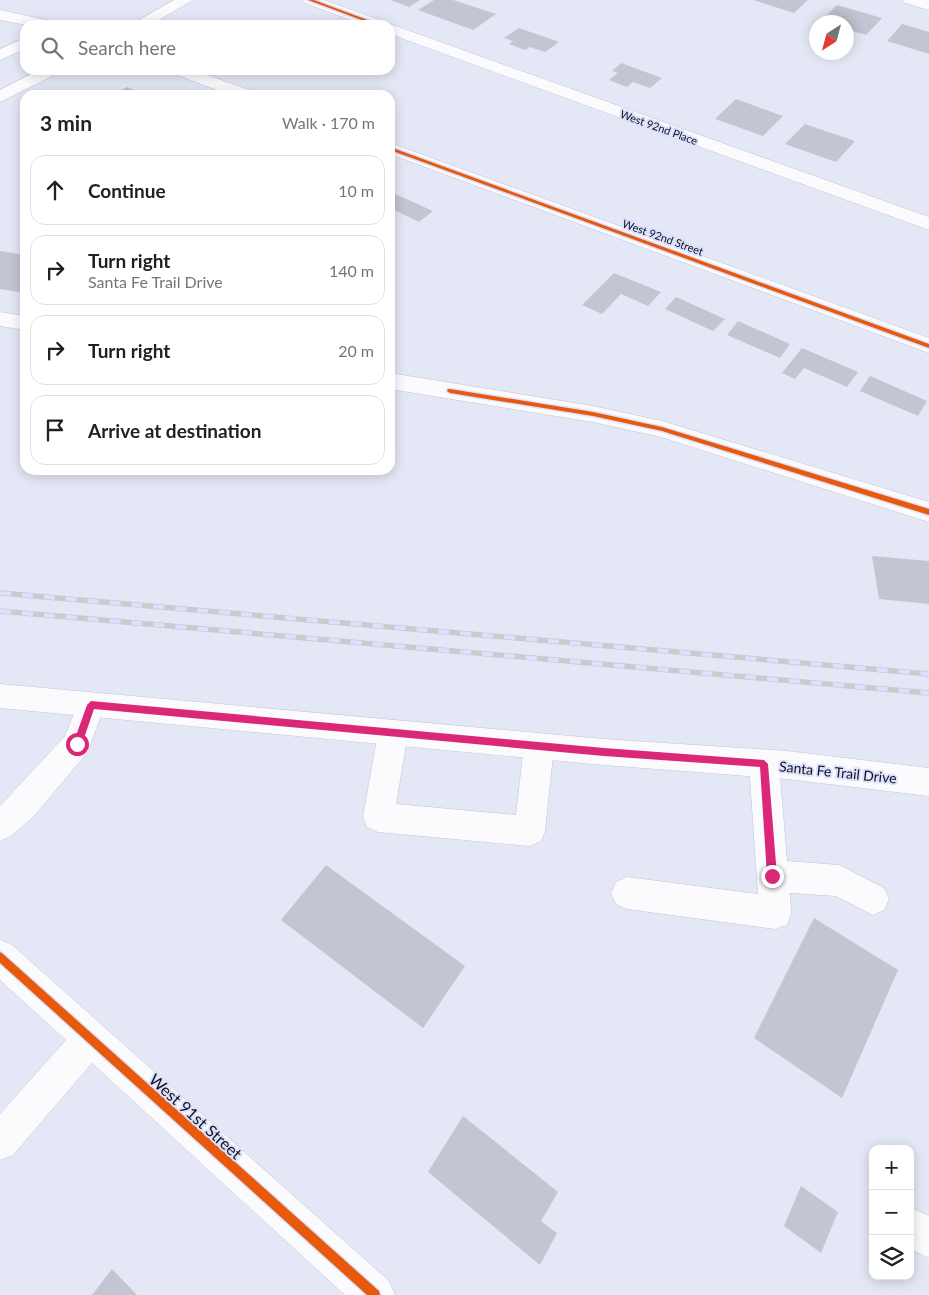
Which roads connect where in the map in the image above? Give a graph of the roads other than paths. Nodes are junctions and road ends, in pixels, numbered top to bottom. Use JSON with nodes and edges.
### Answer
{"nodes":[{"id":1,"x":185,"y":0,"type":"edge"},
{"id":2,"x":310,"y":0,"type":"edge"},
{"id":3,"x":910,"y":0,"type":"edge"},
{"id":4,"x":929,"y":5,"type":"edge"},
{"id":5,"x":0,"y":15,"type":"edge"},
{"id":6,"x":24,"y":20,"type":"edge"},
{"id":7,"x":147,"y":20,"type":"edge"},
{"id":8,"x":365,"y":20,"type":"edge"},
{"id":9,"x":395,"y":31,"type":"edge"},
{"id":10,"x":20,"y":45,"type":"edge"},
{"id":11,"x":0,"y":55,"type":"edge"},
{"id":12,"x":42,"y":75,"type":"edge"},
{"id":13,"x":192,"y":75,"type":"edge"},
{"id":14,"x":232,"y":90,"type":"edge"},
{"id":15,"x":0,"y":97,"type":"edge"},
{"id":16,"x":395,"y":150,"type":"edge"},
{"id":17,"x":929,"y":224,"type":"edge"},
{"id":18,"x":0,"y":319,"type":"edge"},
{"id":19,"x":20,"y":322,"type":"edge"},
{"id":20,"x":929,"y":346,"type":"edge"},
{"id":21,"x":395,"y":382,"type":"edge"},
{"id":22,"x":929,"y":512,"type":"edge"},
{"id":23,"x":0,"y":696,"type":"edge"},
{"id":24,"x":91,"y":705,"type":"junction"},
{"id":25,"x":393,"y":733,"type":"junction"},
{"id":26,"x":539,"y":746,"type":"junction"},
{"id":27,"x":764,"y":764,"type":"junction"},
{"id":28,"x":929,"y":782,"type":"edge"},
{"id":29,"x":0,"y":826,"type":"edge"},
{"id":30,"x":772,"y":876,"type":"junction"},
{"id":31,"x":627,"y":893,"type":"dead end"},
{"id":32,"x":873,"y":899,"type":"dead end"},
{"id":33,"x":0,"y":957,"type":"edge"},
{"id":34,"x":90,"y":1039,"type":"junction"},
{"id":35,"x":0,"y":1142,"type":"edge"},
{"id":36,"x":914,"y":1228,"type":"edge"},
{"id":37,"x":929,"y":1239,"type":"edge"},
{"id":38,"x":375,"y":1295,"type":"edge"}],
"edges":[{"from":1,"to":7,"type":"street"},
{"from":2,"to":8,"type":"street"},
{"from":3,"to":4,"type":"street"},
{"from":5,"to":6,"type":"street"},
{"from":9,"to":17,"type":"street","name":"West 92nd Place"},
{"from":10,"to":11,"type":"street"},
{"from":12,"to":15,"type":"street"},
{"from":13,"to":14,"type":"street"},
{"from":16,"to":20,"type":"street","name":"West 92nd Street"},
{"from":18,"to":19,"type":"street"},
{"from":21,"to":22,"type":"street"},
{"from":23,"to":24,"type":"street","name":"Santa Fe Trail Drive"},
{"from":24,"to":25,"type":"street","name":"Santa Fe Trail Drive"},
{"from":24,"to":29,"type":"street"},
{"from":25,"to":26,"type":"street","name":"Santa Fe Trail Drive"},
{"from":25,"to":26,"type":"street"},
{"from":26,"to":27,"type":"street","name":"Santa Fe Trail Drive"},
{"from":27,"to":28,"type":"street","name":"Santa Fe Trail Drive"},
{"from":27,"to":30,"type":"street"},
{"from":30,"to":31,"type":"street"},
{"from":30,"to":32,"type":"street"},
{"from":33,"to":34,"type":"street","name":"West 91st Street"},
{"from":34,"to":35,"type":"street"},
{"from":34,"to":38,"type":"street","name":"West 91st Street"},
{"from":36,"to":37,"type":"street"}]}
